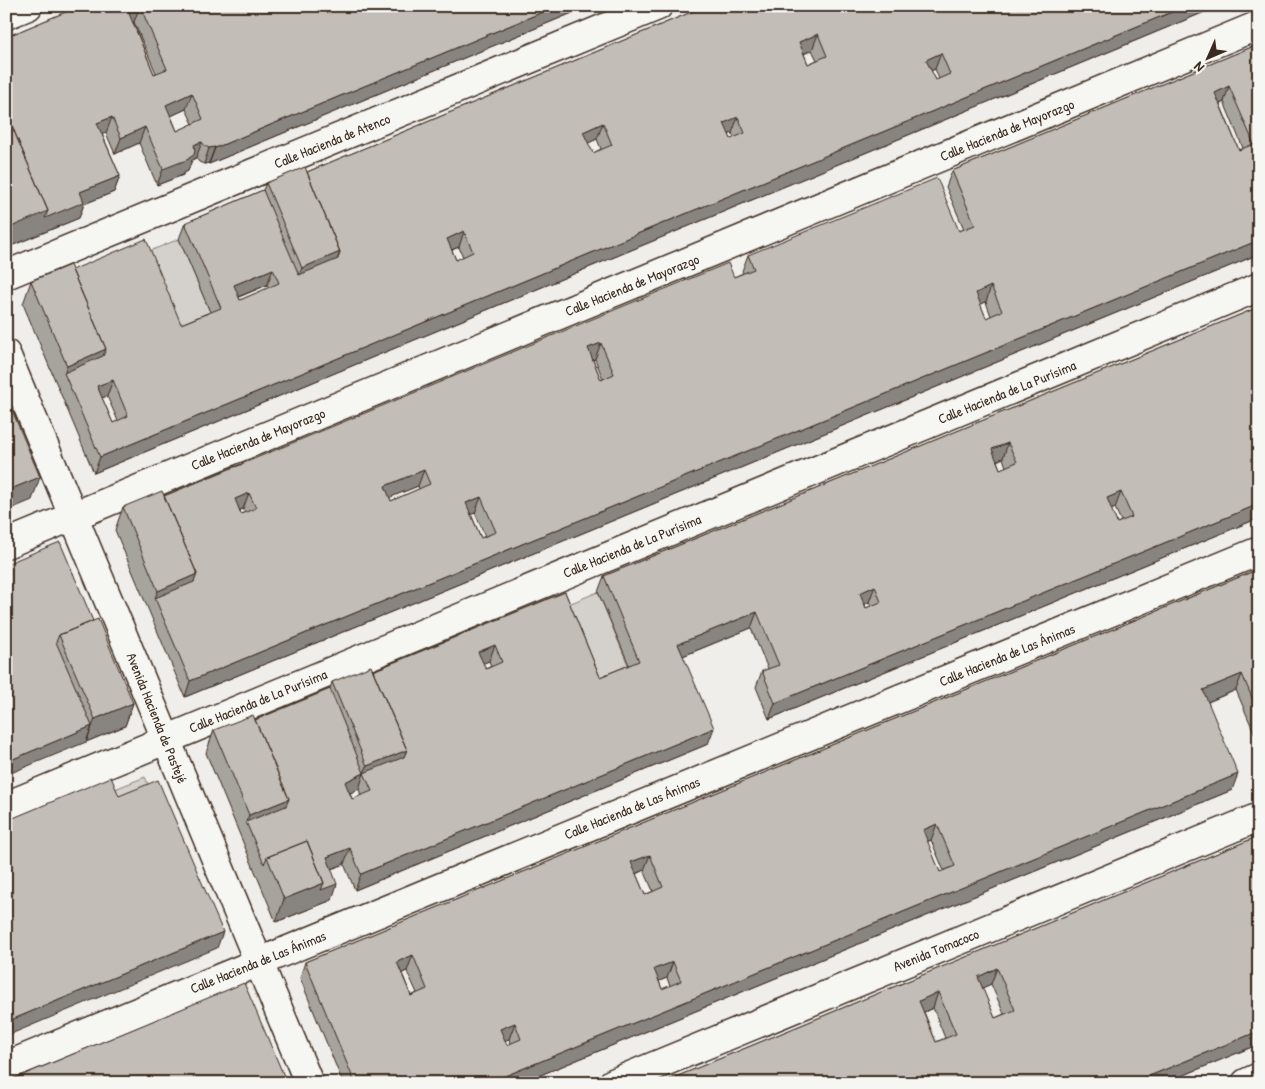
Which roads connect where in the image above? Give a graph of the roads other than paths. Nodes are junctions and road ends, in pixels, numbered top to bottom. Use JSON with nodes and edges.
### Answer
{"nodes":[{"id":1,"x":28,"y":6,"type":"edge"},
{"id":2,"x":658,"y":6,"type":"edge"},
{"id":3,"x":6,"y":15,"type":"edge"},
{"id":4,"x":1259,"y":26,"type":"edge"},
{"id":5,"x":6,"y":275,"type":"edge"},
{"id":6,"x":1259,"y":287,"type":"edge"},
{"id":7,"x":6,"y":354,"type":"edge"},
{"id":8,"x":74,"y":516,"type":"junction"},
{"id":9,"x":6,"y":544,"type":"edge"},
{"id":10,"x":1259,"y":551,"type":"edge"},
{"id":11,"x":166,"y":739,"type":"junction"},
{"id":12,"x":6,"y":806,"type":"edge"},
{"id":13,"x":1259,"y":817,"type":"edge"},
{"id":14,"x":258,"y":962,"type":"junction"},
{"id":15,"x":6,"y":1066,"type":"edge"},
{"id":16,"x":1259,"y":1077,"type":"edge"},
{"id":17,"x":309,"y":1083,"type":"edge"},
{"id":18,"x":613,"y":1083,"type":"edge"},
{"id":19,"x":1246,"y":1083,"type":"edge"}],
"edges":[{"from":1,"to":3,"type":"street"},
{"from":2,"to":5,"type":"street","name":"Calle Hacienda de Atenco"},
{"from":4,"to":8,"type":"street","name":"Calle Hacienda de Mayorazgo"},
{"from":6,"to":11,"type":"street","name":"Calle Hacienda de La Purísima"},
{"from":7,"to":8,"type":"street","name":"Avenida Hacienda de Pastejé"},
{"from":8,"to":9,"type":"street","name":"Calle Hacienda de Mayorazgo"},
{"from":8,"to":11,"type":"street","name":"Avenida Hacienda de Pastejé"},
{"from":10,"to":14,"type":"street","name":"Calle Hacienda de Las Ánimas"},
{"from":11,"to":12,"type":"street","name":"Calle Hacienda de La Purísima"},
{"from":11,"to":14,"type":"street","name":"Avenida Hacienda de Pastejé"},
{"from":13,"to":18,"type":"street","name":"Avenida Tomacoco"},
{"from":14,"to":15,"type":"street","name":"Calle Hacienda de Las Ánimas"},
{"from":14,"to":17,"type":"street","name":"Avenida Hacienda de Pastejé"},
{"from":16,"to":19,"type":"street"}]}
